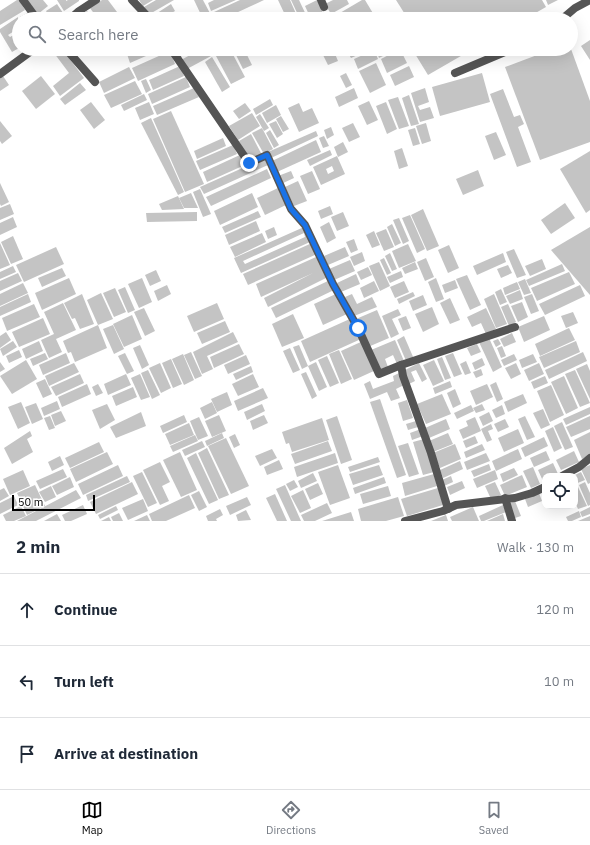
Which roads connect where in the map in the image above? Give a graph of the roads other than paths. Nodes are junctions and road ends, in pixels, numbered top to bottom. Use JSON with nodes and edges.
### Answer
{"nodes":[{"id":1,"x":23,"y":0,"type":"edge"},
{"id":2,"x":96,"y":0,"type":"edge"},
{"id":3,"x":132,"y":0,"type":"edge"},
{"id":4,"x":590,"y":0,"type":"edge"},
{"id":5,"x":32,"y":12,"type":"edge"},
{"id":6,"x":78,"y":12,"type":"edge"},
{"id":7,"x":143,"y":12,"type":"edge"},
{"id":8,"x":571,"y":12,"type":"edge"},
{"id":9,"x":24,"y":56,"type":"edge"},
{"id":10,"x":72,"y":56,"type":"edge"},
{"id":11,"x":177,"y":56,"type":"edge"},
{"id":12,"x":495,"y":56,"type":"edge"},
{"id":13,"x":454,"y":73,"type":"dead end"},
{"id":14,"x":0,"y":74,"type":"edge"},
{"id":15,"x":95,"y":82,"type":"dead end"},
{"id":16,"x":515,"y":327,"type":"dead end"},
{"id":17,"x":401,"y":365,"type":"junction"},
{"id":18,"x":590,"y":458,"type":"edge"},
{"id":19,"x":567,"y":473,"type":"edge"},
{"id":20,"x":542,"y":489,"type":"edge"},
{"id":21,"x":504,"y":498,"type":"junction"},
{"id":22,"x":448,"y":508,"type":"junction"},
{"id":23,"x":405,"y":521,"type":"edge"},
{"id":24,"x":512,"y":521,"type":"edge"}],
"edges":[{"from":1,"to":5,"type":"street"},
{"from":2,"to":6,"type":"street"},
{"from":3,"to":7,"type":"street"},
{"from":4,"to":8,"type":"street"},
{"from":9,"to":14,"type":"street"},
{"from":10,"to":15,"type":"street"},
{"from":11,"to":17,"type":"street"},
{"from":12,"to":13,"type":"street"},
{"from":16,"to":17,"type":"street"},
{"from":17,"to":22,"type":"street"},
{"from":18,"to":19,"type":"street"},
{"from":20,"to":21,"type":"street"},
{"from":21,"to":22,"type":"street"},
{"from":21,"to":24,"type":"street"},
{"from":22,"to":23,"type":"street"}]}
